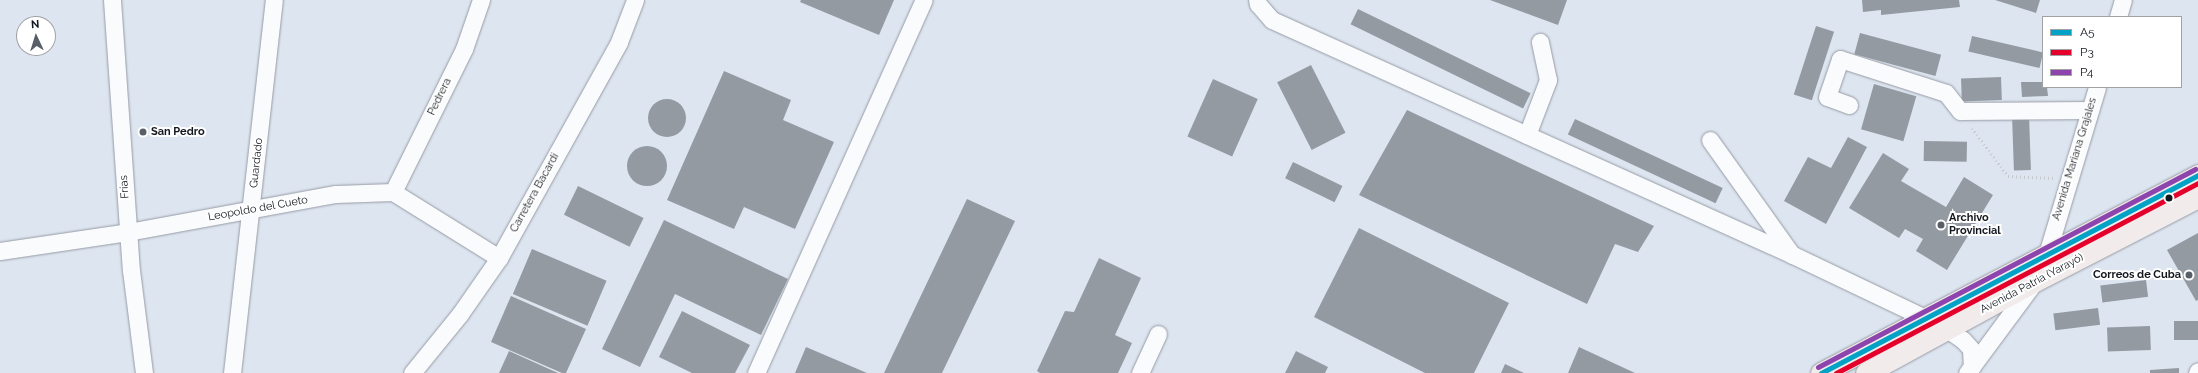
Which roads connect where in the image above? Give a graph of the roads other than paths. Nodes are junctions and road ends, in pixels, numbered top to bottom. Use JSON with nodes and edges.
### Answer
{"nodes":[{"id":1,"x":112,"y":0,"type":"edge"},
{"id":2,"x":274,"y":0,"type":"edge"},
{"id":3,"x":481,"y":0,"type":"edge"},
{"id":4,"x":924,"y":0,"type":"edge"},
{"id":5,"x":2123,"y":0,"type":"edge"},
{"id":6,"x":632,"y":1,"type":"edge"},
{"id":7,"x":1257,"y":2,"type":"edge"},
{"id":8,"x":2118,"y":16,"type":"edge"},
{"id":9,"x":1540,"y":42,"type":"dead end"},
{"id":10,"x":2097,"y":88,"type":"edge"},
{"id":11,"x":1850,"y":105,"type":"dead end"},
{"id":12,"x":2090,"y":110,"type":"junction"},
{"id":13,"x":1526,"y":135,"type":"junction"},
{"id":14,"x":1710,"y":140,"type":"dead end"},
{"id":15,"x":2198,"y":175,"type":"edge"},
{"id":16,"x":393,"y":192,"type":"junction"},
{"id":17,"x":2198,"y":197,"type":"edge"},
{"id":18,"x":252,"y":210,"type":"junction"},
{"id":19,"x":128,"y":232,"type":"junction"},
{"id":20,"x":0,"y":251,"type":"edge"},
{"id":21,"x":2047,"y":254,"type":"junction"},
{"id":22,"x":1792,"y":255,"type":"junction"},
{"id":23,"x":499,"y":258,"type":"junction"},
{"id":24,"x":2035,"y":281,"type":"junction"},
{"id":25,"x":1925,"y":318,"type":"junction"},
{"id":26,"x":1947,"y":329,"type":"junction"},
{"id":27,"x":1158,"y":334,"type":"dead end"},
{"id":28,"x":1969,"y":370,"type":"edge"},
{"id":29,"x":144,"y":373,"type":"edge"},
{"id":30,"x":232,"y":373,"type":"edge"},
{"id":31,"x":412,"y":373,"type":"edge"},
{"id":32,"x":756,"y":373,"type":"edge"},
{"id":33,"x":1140,"y":373,"type":"edge"},
{"id":34,"x":1821,"y":373,"type":"edge"},
{"id":35,"x":1866,"y":373,"type":"edge"}],
"edges":[{"from":1,"to":19,"type":"street","name":"Frías"},
{"from":2,"to":18,"type":"street","name":"Guardado"},
{"from":3,"to":16,"type":"street","name":"Pedrera"},
{"from":4,"to":32,"type":"street"},
{"from":5,"to":8,"type":"street"},
{"from":6,"to":23,"type":"street","name":"Carretera Bacardí"},
{"from":7,"to":13,"type":"street"},
{"from":9,"to":13,"type":"street"},
{"from":10,"to":12,"type":"street","name":"Avenida Mariana Grajales"},
{"from":11,"to":12,"type":"street"},
{"from":12,"to":21,"type":"street","name":"Avenida Mariana Grajales"},
{"from":13,"to":22,"type":"street"},
{"from":14,"to":22,"type":"street"},
{"from":15,"to":21,"type":"main road","name":"Avenida Patria (Yarayó)"},
{"from":16,"to":18,"type":"street","name":"Leopoldo del Cueto"},
{"from":16,"to":23,"type":"street"},
{"from":17,"to":24,"type":"main road","name":"Avenida Patria (Yarayó)"},
{"from":18,"to":19,"type":"street","name":"Leopoldo del Cueto"},
{"from":18,"to":30,"type":"street","name":"Guardado"},
{"from":19,"to":20,"type":"street","name":"Leopoldo del Cueto"},
{"from":19,"to":29,"type":"street","name":"Frías"},
{"from":21,"to":24,"type":"street","name":"Avenida Mariana Grajales"},
{"from":21,"to":25,"type":"main road","name":"Avenida Patria (Yarayó)"},
{"from":22,"to":25,"type":"street"},
{"from":23,"to":31,"type":"street","name":"Carretera Bacardí"},
{"from":24,"to":26,"type":"main road","name":"Avenida Patria (Yarayó)"},
{"from":24,"to":28,"type":"street","name":"Avenida Mariana Grajales"},
{"from":25,"to":34,"type":"main road","name":"Avenida Patria (Yarayó)"},
{"from":26,"to":28,"type":"street"},
{"from":26,"to":35,"type":"main road","name":"Avenida Patria (Yarayó)"},
{"from":27,"to":33,"type":"street"}]}
